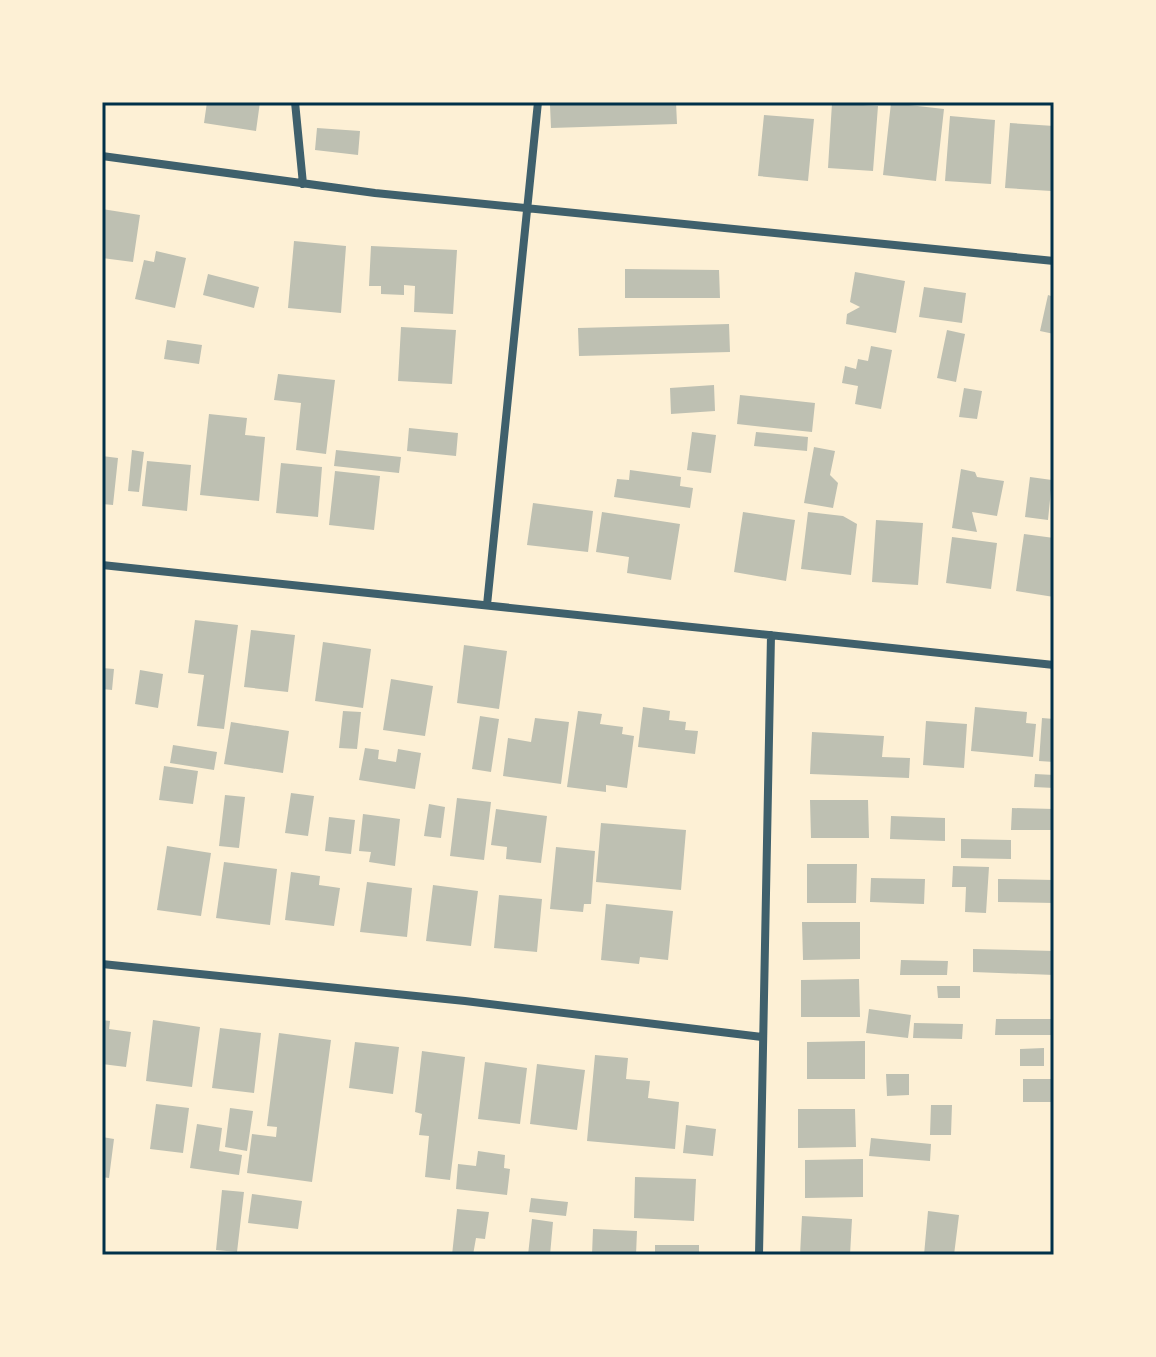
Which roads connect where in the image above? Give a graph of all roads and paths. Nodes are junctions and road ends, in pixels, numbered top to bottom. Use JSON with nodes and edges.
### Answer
{"nodes":[{"id":1,"x":295,"y":102,"type":"edge"},
{"id":2,"x":538,"y":102,"type":"edge"},
{"id":3,"x":102,"y":156,"type":"edge"},
{"id":4,"x":303,"y":184,"type":"junction"},
{"id":5,"x":528,"y":208,"type":"junction"},
{"id":6,"x":1054,"y":261,"type":"edge"},
{"id":7,"x":102,"y":565,"type":"edge"},
{"id":8,"x":487,"y":605,"type":"junction"},
{"id":9,"x":771,"y":635,"type":"junction"},
{"id":10,"x":1054,"y":665,"type":"edge"},
{"id":11,"x":102,"y":964,"type":"edge"},
{"id":12,"x":762,"y":1037,"type":"junction"},
{"id":13,"x":759,"y":1255,"type":"edge"}],
"edges":[{"from":1,"to":4,"type":"street"},
{"from":2,"to":5,"type":"street"},
{"from":3,"to":4,"type":"street"},
{"from":4,"to":5,"type":"street"},
{"from":5,"to":6,"type":"street"},
{"from":5,"to":8,"type":"street"},
{"from":7,"to":8,"type":"street"},
{"from":8,"to":9,"type":"street"},
{"from":9,"to":10,"type":"street"},
{"from":9,"to":12,"type":"street"},
{"from":11,"to":12,"type":"street"},
{"from":12,"to":13,"type":"street"}]}
